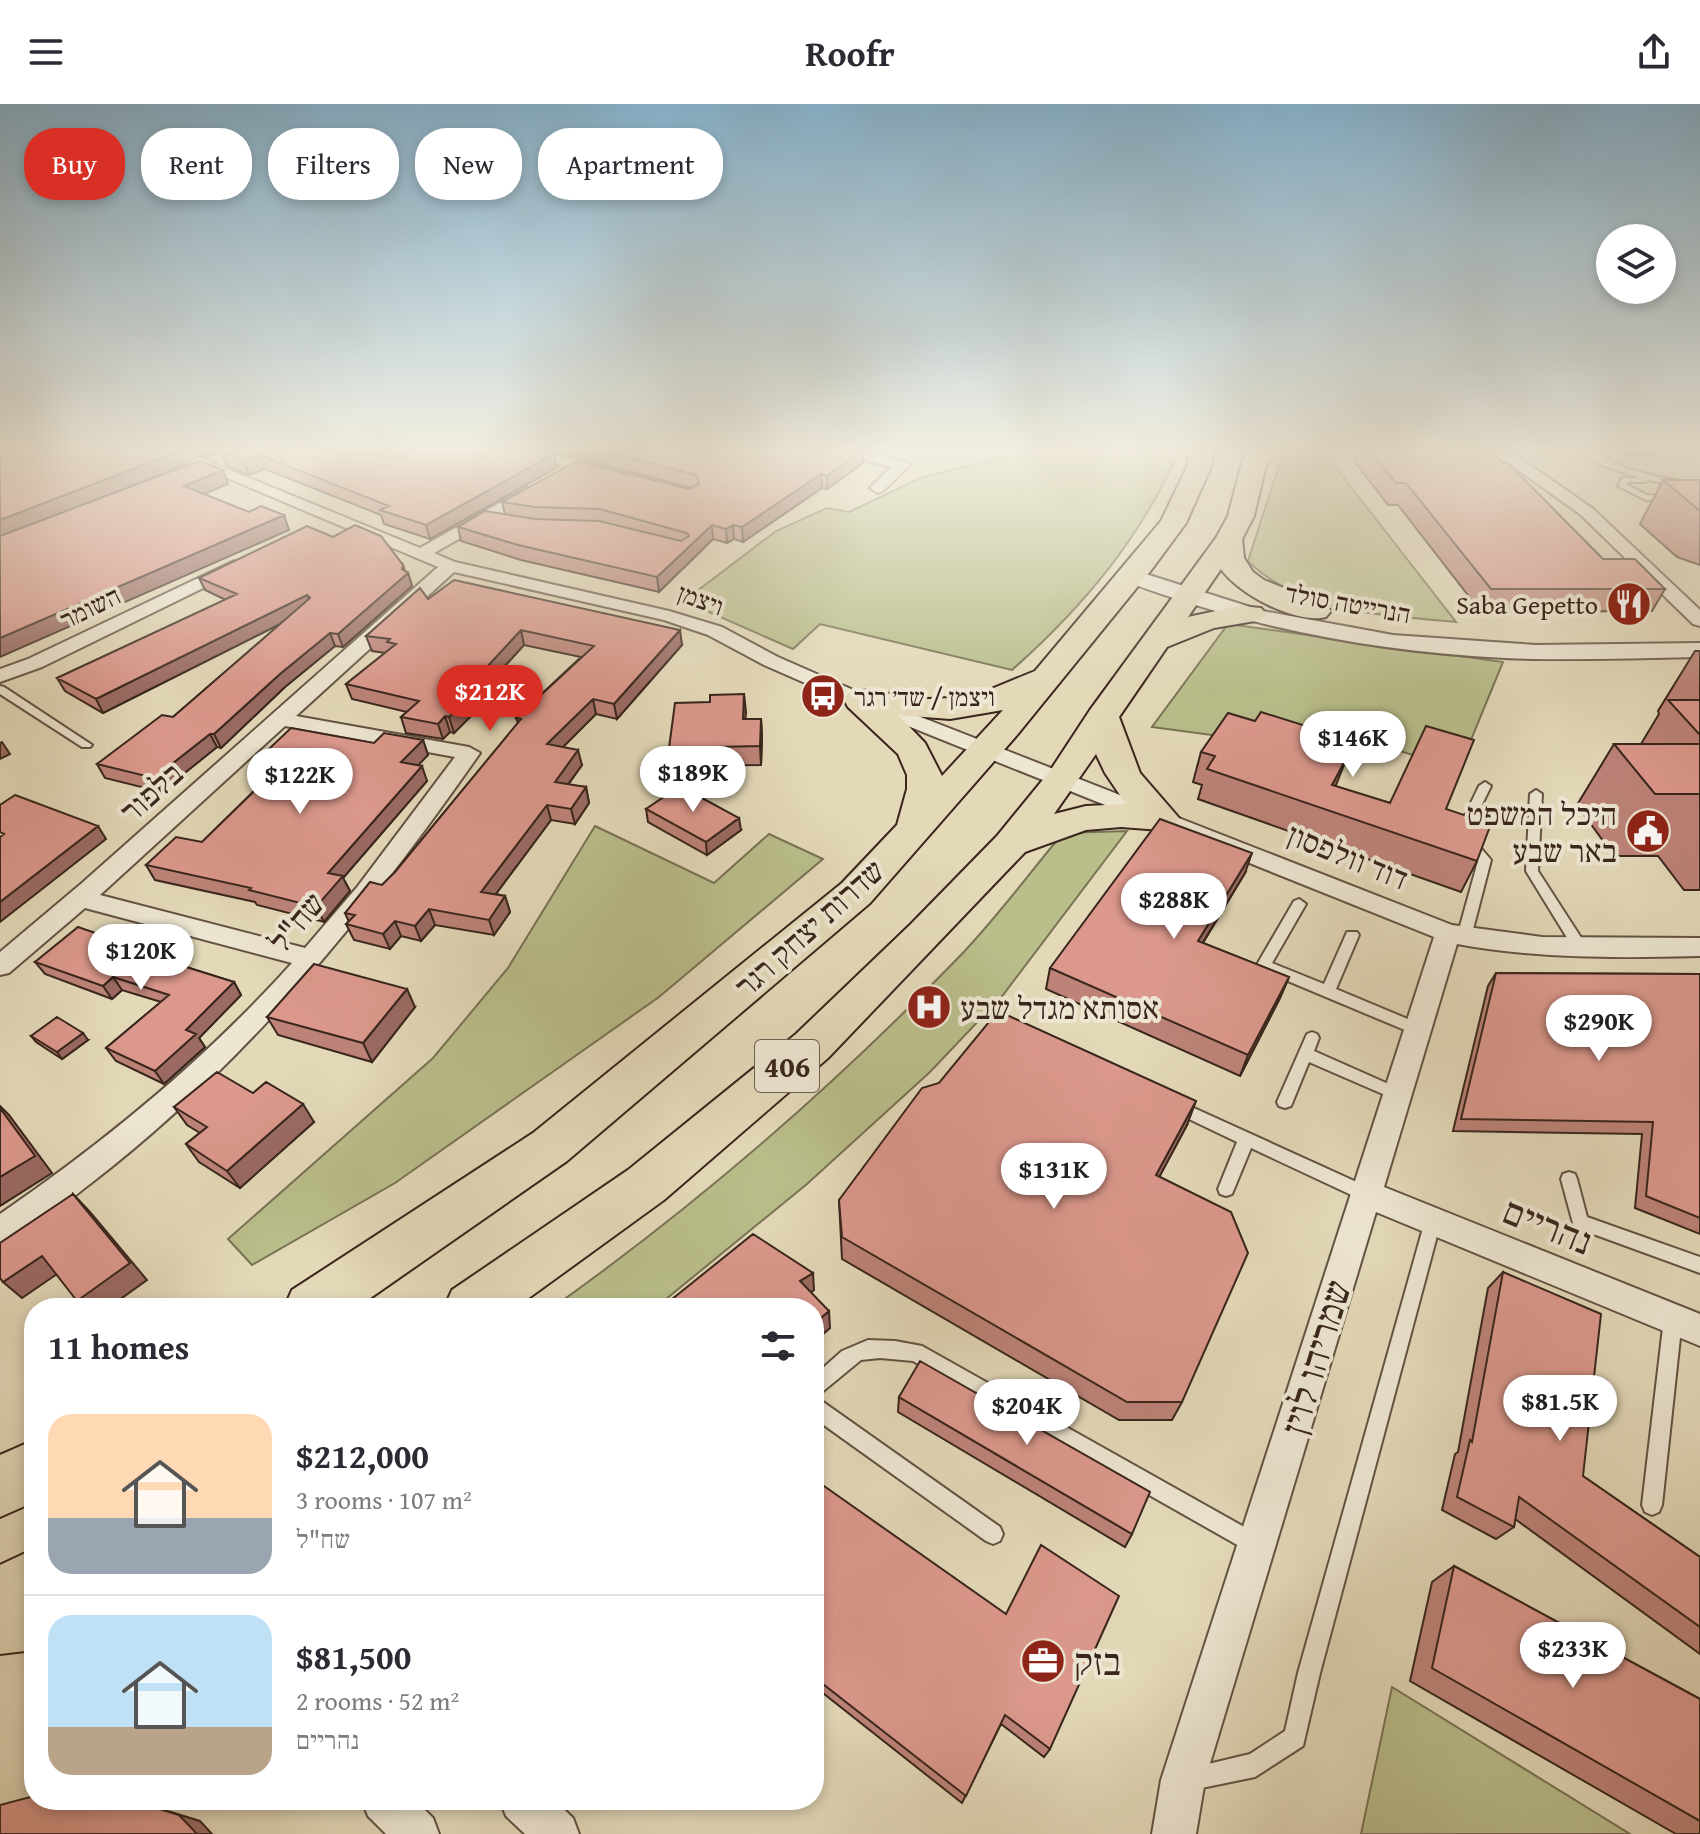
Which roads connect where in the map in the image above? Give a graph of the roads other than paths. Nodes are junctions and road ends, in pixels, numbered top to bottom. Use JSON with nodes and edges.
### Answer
{"nodes":[{"id":1,"x":343,"y":529,"type":"edge"},
{"id":2,"x":472,"y":529,"type":"edge"},
{"id":3,"x":1169,"y":529,"type":"edge"},
{"id":4,"x":1234,"y":529,"type":"edge"},
{"id":5,"x":1605,"y":529,"type":"edge"},
{"id":6,"x":1229,"y":539,"type":"junction"},
{"id":7,"x":419,"y":555,"type":"junction"},
{"id":8,"x":246,"y":560,"type":"edge"},
{"id":9,"x":450,"y":566,"type":"junction"},
{"id":10,"x":1133,"y":576,"type":"junction"},
{"id":11,"x":1193,"y":591,"type":"junction"},
{"id":12,"x":1316,"y":611,"type":"junction"},
{"id":13,"x":1251,"y":614,"type":"junction"},
{"id":14,"x":1700,"y":620,"type":"edge"},
{"id":15,"x":1700,"y":635,"type":"edge"},
{"id":16,"x":1159,"y":640,"type":"junction"},
{"id":17,"x":1700,"y":650,"type":"edge"},
{"id":18,"x":1055,"y":667,"type":"junction"},
{"id":19,"x":0,"y":676,"type":"edge"},
{"id":20,"x":0,"y":689,"type":"edge"},
{"id":21,"x":860,"y":700,"type":"junction"},
{"id":22,"x":1102,"y":717,"type":"junction"},
{"id":23,"x":281,"y":719,"type":"junction"},
{"id":24,"x":86,"y":745,"type":"dead end"},
{"id":25,"x":986,"y":750,"type":"junction"},
{"id":26,"x":1063,"y":778,"type":"junction"},
{"id":27,"x":1485,"y":786,"type":"dead end"},
{"id":28,"x":1536,"y":794,"type":"dead end"},
{"id":29,"x":1161,"y":818,"type":"junction"},
{"id":30,"x":912,"y":833,"type":"junction"},
{"id":31,"x":1010,"y":845,"type":"junction"},
{"id":32,"x":80,"y":898,"type":"junction"},
{"id":33,"x":1299,"y":904,"type":"dead end"},
{"id":34,"x":1352,"y":935,"type":"dead end"},
{"id":35,"x":1456,"y":935,"type":"junction"},
{"id":36,"x":1700,"y":947,"type":"edge"},
{"id":37,"x":1582,"y":950,"type":"junction"},
{"id":38,"x":310,"y":959,"type":"junction"},
{"id":39,"x":0,"y":966,"type":"edge"},
{"id":40,"x":1328,"y":992,"type":"junction"},
{"id":41,"x":1417,"y":1029,"type":"junction"},
{"id":42,"x":1312,"y":1038,"type":"dead end"},
{"id":43,"x":1305,"y":1054,"type":"junction"},
{"id":44,"x":1397,"y":1094,"type":"junction"},
{"id":45,"x":1162,"y":1100,"type":"edge"},
{"id":46,"x":1285,"y":1102,"type":"dead end"},
{"id":47,"x":1246,"y":1140,"type":"junction"},
{"id":48,"x":1569,"y":1179,"type":"dead end"},
{"id":49,"x":1226,"y":1189,"type":"dead end"},
{"id":50,"x":1366,"y":1194,"type":"junction"},
{"id":51,"x":1433,"y":1221,"type":"junction"},
{"id":52,"x":0,"y":1232,"type":"edge"},
{"id":53,"x":1700,"y":1265,"type":"edge"},
{"id":54,"x":326,"y":1298,"type":"edge"},
{"id":55,"x":485,"y":1298,"type":"edge"},
{"id":56,"x":1687,"y":1324,"type":"edge"},
{"id":57,"x":824,"y":1379,"type":"edge"},
{"id":58,"x":824,"y":1413,"type":"edge"},
{"id":59,"x":24,"y":1475,"type":"edge"},
{"id":60,"x":0,"y":1487,"type":"edge"},
{"id":61,"x":1652,"y":1505,"type":"dead end"},
{"id":62,"x":993,"y":1534,"type":"dead end"},
{"id":63,"x":1257,"y":1544,"type":"junction"},
{"id":64,"x":24,"y":1587,"type":"edge"},
{"id":65,"x":0,"y":1600,"type":"edge"},
{"id":66,"x":24,"y":1619,"type":"edge"},
{"id":67,"x":0,"y":1622,"type":"edge"},
{"id":68,"x":1183,"y":1780,"type":"junction"},
{"id":69,"x":394,"y":1810,"type":"edge"},
{"id":70,"x":532,"y":1810,"type":"edge"},
{"id":71,"x":417,"y":1834,"type":"edge"},
{"id":72,"x":557,"y":1834,"type":"edge"},
{"id":73,"x":1156,"y":1834,"type":"edge"},
{"id":74,"x":1174,"y":1834,"type":"edge"}],
"edges":[{"from":1,"to":7,"type":"street","name":"ויצמן"},
{"from":2,"to":7,"type":"street"},
{"from":3,"to":10,"type":"main road","name":"שדרות יצחק רגר"},
{"from":4,"to":6,"type":"main road","number":"406"},
{"from":5,"to":14,"type":"street"},
{"from":6,"to":11,"type":"main road","number":"406"},
{"from":6,"to":12,"type":"main road"},
{"from":7,"to":9,"type":"street","name":"ויצמן"},
{"from":8,"to":19,"type":"street","name":"השומר"},
{"from":9,"to":21,"type":"street","name":"ויצמן"},
{"from":9,"to":23,"type":"street","name":"בלפור"},
{"from":10,"to":11,"type":"street","name":"הנרייטה סולד"},
{"from":10,"to":18,"type":"main road","name":"שדרות יצחק רגר"},
{"from":11,"to":12,"type":"street","name":"הנרייטה סולד"},
{"from":11,"to":13,"type":"street","name":"הנרייטה סולד"},
{"from":11,"to":16,"type":"main road","number":"406"},
{"from":12,"to":15,"type":"street","name":"הנרייטה סולד"},
{"from":13,"to":16,"type":"main road"},
{"from":13,"to":17,"type":"street","name":"הנרייטה סולד"},
{"from":16,"to":22,"type":"main road","number":"406"},
{"from":18,"to":21,"type":"main road"},
{"from":18,"to":25,"type":"main road","name":"שדרות יצחק רגר"},
{"from":20,"to":24,"type":"lane"},
{"from":21,"to":25,"type":"street","name":"ויצמן"},
{"from":21,"to":30,"type":"main road"},
{"from":22,"to":26,"type":"main road","number":"406"},
{"from":22,"to":29,"type":"main road"},
{"from":23,"to":32,"type":"street","name":"בלפור"},
{"from":23,"to":38,"type":"street","name":"שח\"ל"},
{"from":25,"to":26,"type":"street","name":"דוד וולפסון"},
{"from":25,"to":30,"type":"main road","name":"שדרות יצחק רגר"},
{"from":26,"to":29,"type":"street","name":"דוד וולפסון"},
{"from":26,"to":31,"type":"main road","number":"406"},
{"from":27,"to":35,"type":"lane"},
{"from":28,"to":37,"type":"lane"},
{"from":29,"to":31,"type":"main road"},
{"from":29,"to":35,"type":"street","name":"דוד וולפסון"},
{"from":30,"to":54,"type":"main road","name":"שדרות יצחק רגר"},
{"from":31,"to":55,"type":"main road","number":"406"},
{"from":32,"to":38,"type":"street"},
{"from":32,"to":39,"type":"street","name":"בלפור"},
{"from":33,"to":40,"type":"lane"},
{"from":34,"to":40,"type":"lane"},
{"from":35,"to":37,"type":"street","name":"דוד וולפסון"},
{"from":35,"to":41,"type":"street","name":"שמריהו לוין"},
{"from":36,"to":37,"type":"street","name":"דוד וולפסון"},
{"from":38,"to":52,"type":"street","name":"שח\"ל"},
{"from":40,"to":41,"type":"lane"},
{"from":41,"to":44,"type":"street","name":"שמריהו לוין"},
{"from":42,"to":43,"type":"lane"},
{"from":43,"to":44,"type":"lane"},
{"from":43,"to":46,"type":"lane"},
{"from":44,"to":50,"type":"street","name":"שמריהו לוין"},
{"from":45,"to":47,"type":"lane"},
{"from":47,"to":49,"type":"lane"},
{"from":47,"to":50,"type":"lane"},
{"from":48,"to":53,"type":"lane"},
{"from":50,"to":51,"type":"street","name":"נהריים"},
{"from":50,"to":63,"type":"street","name":"שמריהו לוין"},
{"from":51,"to":56,"type":"street","name":"נהריים"},
{"from":51,"to":68,"type":"lane"},
{"from":56,"to":61,"type":"lane"},
{"from":57,"to":63,"type":"lane"},
{"from":58,"to":62,"type":"lane"},
{"from":59,"to":60,"type":"main road"},
{"from":63,"to":68,"type":"street","name":"שמריהו לוין"},
{"from":64,"to":65,"type":"main road"},
{"from":66,"to":67,"type":"main road"},
{"from":68,"to":73,"type":"street","name":"שמריהו לוין"},
{"from":68,"to":74,"type":"street","name":"שמריהו לוין"},
{"from":69,"to":71,"type":"street"},
{"from":70,"to":72,"type":"street"}]}
